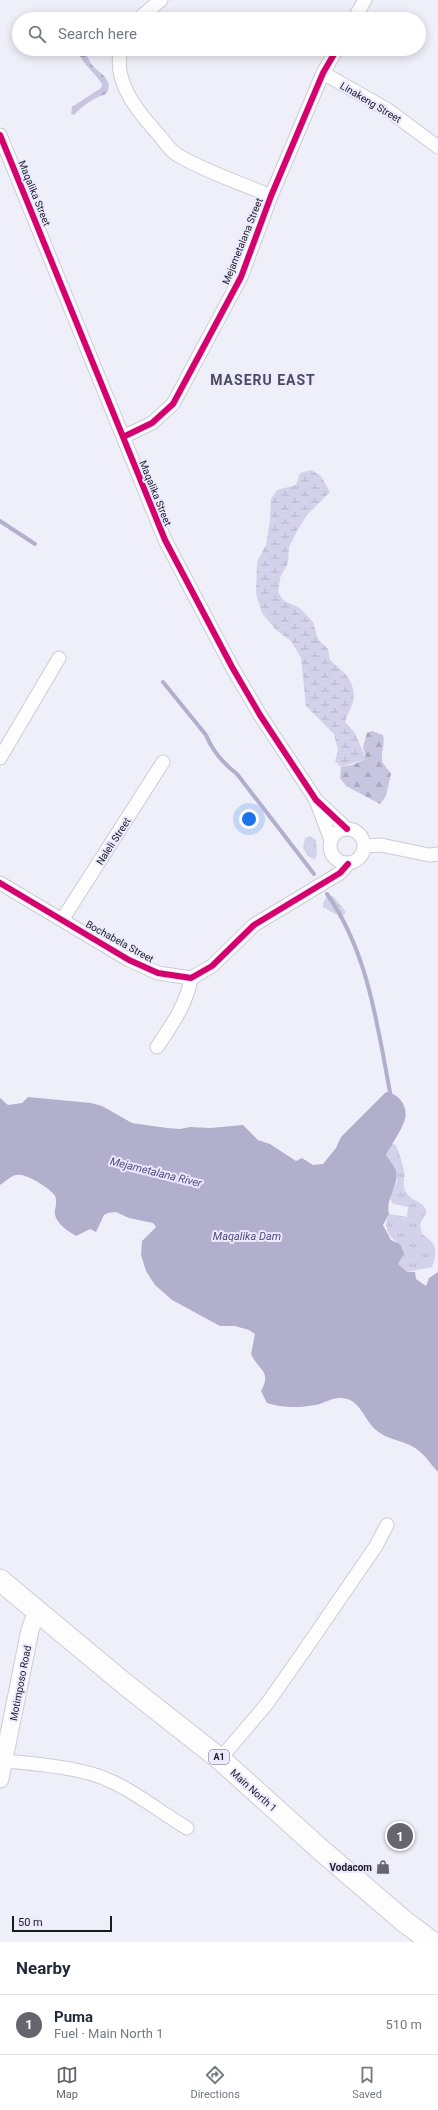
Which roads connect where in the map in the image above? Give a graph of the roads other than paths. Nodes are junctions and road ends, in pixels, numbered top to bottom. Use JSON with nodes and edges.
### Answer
{"nodes":[{"id":1,"x":161,"y":0,"type":"edge"},
{"id":2,"x":365,"y":0,"type":"edge"},
{"id":3,"x":146,"y":12,"type":"edge"},
{"id":4,"x":358,"y":12,"type":"edge"},
{"id":5,"x":119,"y":56,"type":"edge"},
{"id":6,"x":333,"y":56,"type":"edge"},
{"id":7,"x":323,"y":73,"type":"junction"},
{"id":8,"x":0,"y":135,"type":"edge"},
{"id":9,"x":438,"y":147,"type":"edge"},
{"id":10,"x":271,"y":196,"type":"junction"},
{"id":11,"x":123,"y":436,"type":"junction"},
{"id":12,"x":59,"y":658,"type":"dead end"},
{"id":13,"x":0,"y":758,"type":"edge"},
{"id":14,"x":164,"y":762,"type":"dead end"},
{"id":15,"x":316,"y":800,"type":"junction"},
{"id":16,"x":346,"y":829,"type":"junction"},
{"id":17,"x":331,"y":840,"type":"junction"},
{"id":18,"x":364,"y":846,"type":"junction"},
{"id":19,"x":331,"y":854,"type":"junction"},
{"id":20,"x":433,"y":854,"type":"edge"},
{"id":21,"x":348,"y":864,"type":"junction"},
{"id":22,"x":438,"y":865,"type":"edge"},
{"id":23,"x":0,"y":883,"type":"edge"},
{"id":24,"x":322,"y":883,"type":"junction"},
{"id":25,"x":62,"y":920,"type":"junction"},
{"id":26,"x":191,"y":978,"type":"junction"},
{"id":27,"x":157,"y":1047,"type":"dead end"},
{"id":28,"x":387,"y":1524,"type":"dead end"},
{"id":29,"x":0,"y":1580,"type":"edge"},
{"id":30,"x":37,"y":1611,"type":"junction"},
{"id":31,"x":220,"y":1759,"type":"junction"},
{"id":32,"x":3,"y":1761,"type":"junction"},
{"id":33,"x":0,"y":1779,"type":"edge"},
{"id":34,"x":187,"y":1828,"type":"dead end"},
{"id":35,"x":432,"y":1942,"type":"edge"}],
"edges":[{"from":1,"to":3,"type":"street"},
{"from":2,"to":4,"type":"street"},
{"from":5,"to":10,"type":"street"},
{"from":6,"to":7,"type":"street","name":"Mejametalana Street"},
{"from":7,"to":9,"type":"street","name":"Linakeng Street"},
{"from":7,"to":10,"type":"street","name":"Mejametalana Street"},
{"from":8,"to":11,"type":"street","name":"Maqalika Street"},
{"from":10,"to":11,"type":"street","name":"Mejametalana Street"},
{"from":11,"to":15,"type":"street","name":"Maqalika Street"},
{"from":12,"to":13,"type":"street"},
{"from":14,"to":25,"type":"street","name":"Naleli Street"},
{"from":15,"to":16,"type":"street","name":"Maqalika Street"},
{"from":15,"to":17,"type":"street","name":"Maqalika Street"},
{"from":16,"to":17,"type":"street"},
{"from":16,"to":18,"type":"street"},
{"from":17,"to":19,"type":"street"},
{"from":18,"to":20,"type":"street"},
{"from":18,"to":21,"type":"street"},
{"from":19,"to":21,"type":"street"},
{"from":19,"to":24,"type":"street"},
{"from":20,"to":22,"type":"street"},
{"from":21,"to":24,"type":"street"},
{"from":23,"to":25,"type":"street","name":"Bochabela Street"},
{"from":24,"to":26,"type":"street"},
{"from":25,"to":26,"type":"street","name":"Bochabela Street"},
{"from":26,"to":27,"type":"street"},
{"from":28,"to":31,"type":"street"},
{"from":29,"to":30,"type":"main road","name":"Main North 1","number":"A1"},
{"from":30,"to":31,"type":"main road","name":"Main North 1","number":"A1"},
{"from":30,"to":32,"type":"street","name":"Motimposo Road"},
{"from":31,"to":35,"type":"main road","name":"Main North 1","number":"A1"},
{"from":32,"to":33,"type":"street","name":"Motimposo Road"},
{"from":32,"to":34,"type":"street"}]}
